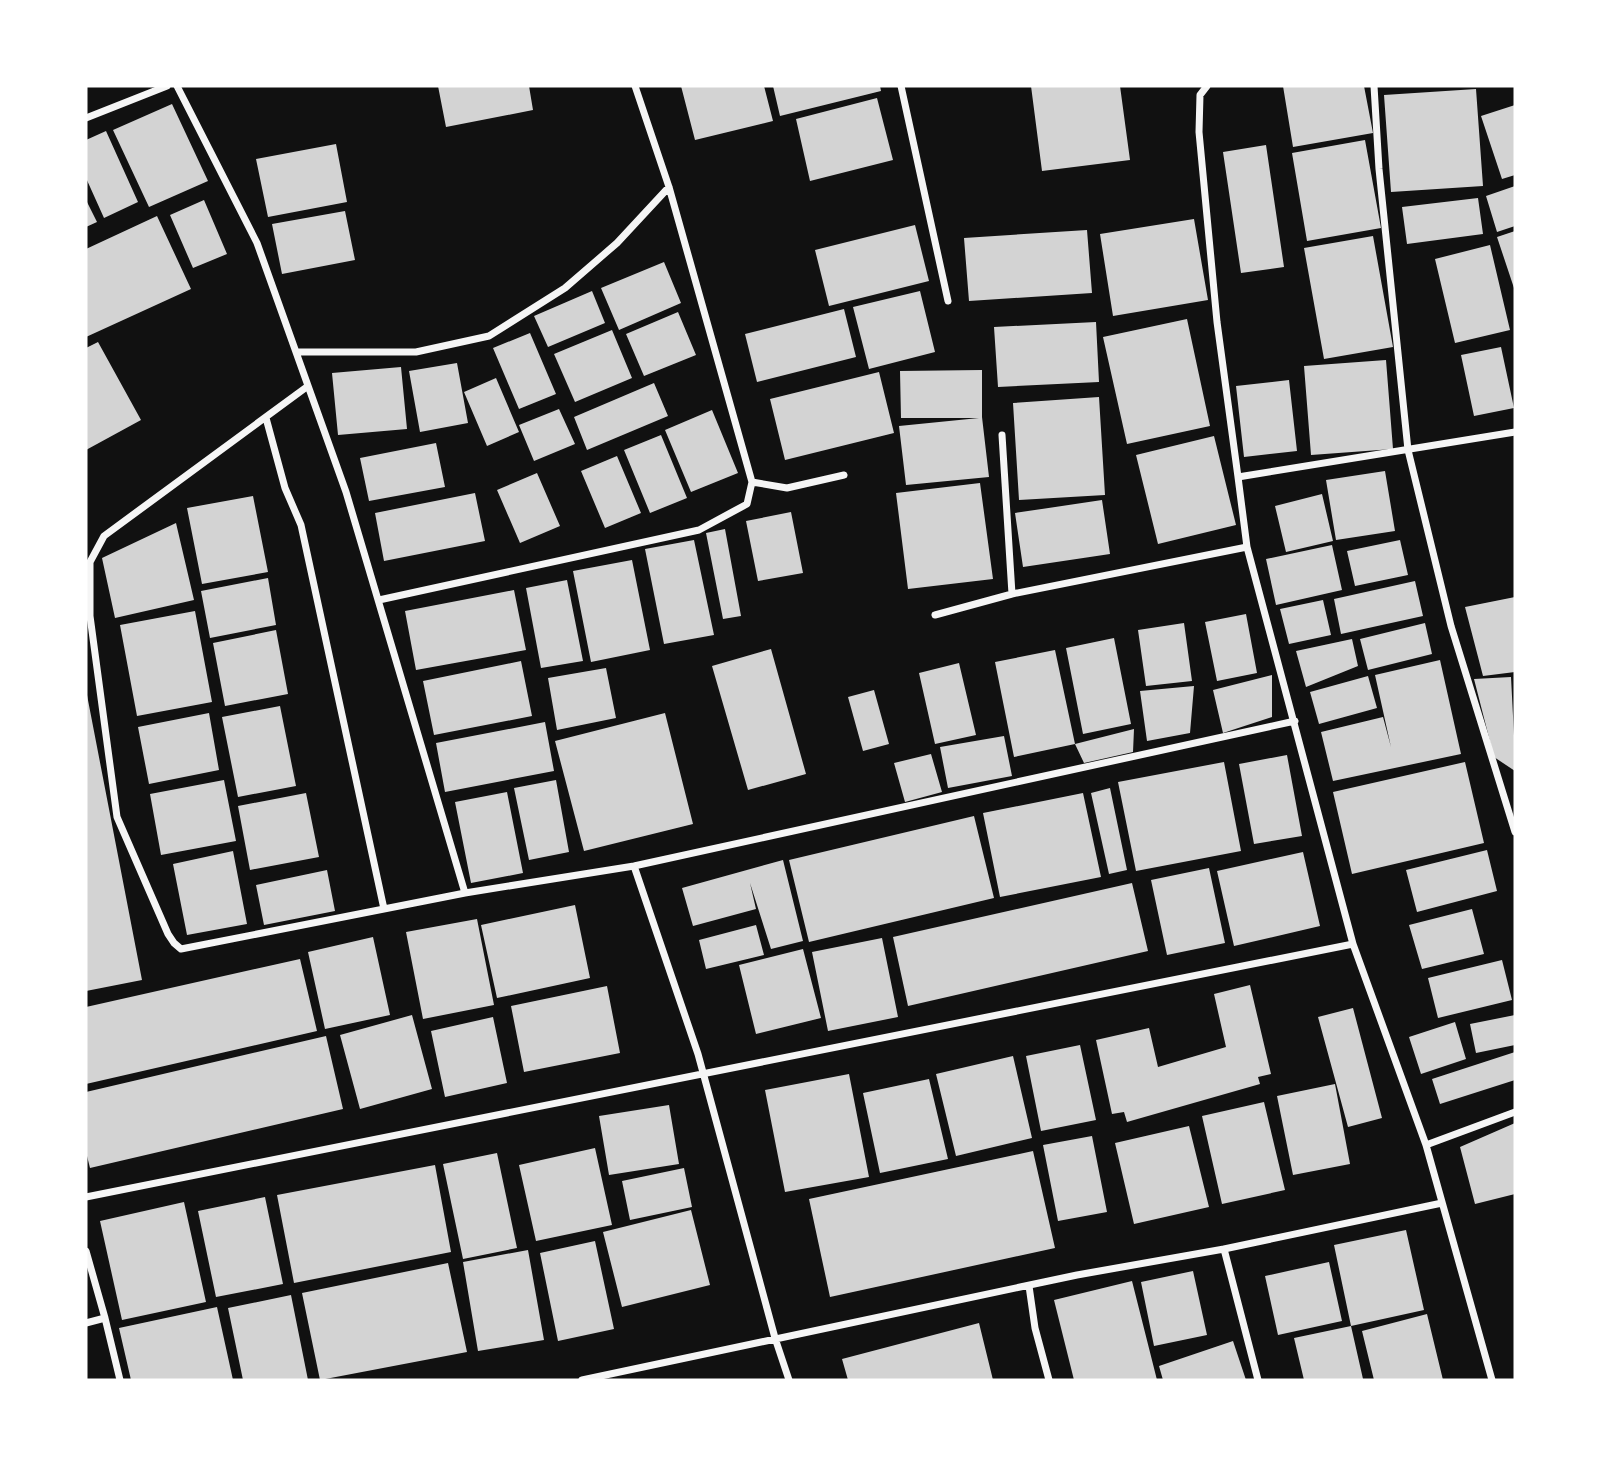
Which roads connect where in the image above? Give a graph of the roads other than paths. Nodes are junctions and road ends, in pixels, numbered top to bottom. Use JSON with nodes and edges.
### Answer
{"nodes":[{"id":1,"x":167,"y":86,"type":"edge"},
{"id":2,"x":177,"y":86,"type":"edge"},
{"id":3,"x":635,"y":86,"type":"edge"},
{"id":4,"x":901,"y":86,"type":"edge"},
{"id":5,"x":1207,"y":86,"type":"edge"},
{"id":6,"x":1374,"y":86,"type":"edge"},
{"id":7,"x":86,"y":118,"type":"edge"},
{"id":8,"x":669,"y":187,"type":"junction"},
{"id":9,"x":948,"y":302,"type":"dead end"},
{"id":10,"x":296,"y":352,"type":"junction"},
{"id":11,"x":308,"y":386,"type":"junction"},
{"id":12,"x":266,"y":418,"type":"junction"},
{"id":13,"x":1515,"y":432,"type":"edge"},
{"id":14,"x":1002,"y":435,"type":"dead end"},
{"id":15,"x":1408,"y":450,"type":"junction"},
{"id":16,"x":844,"y":475,"type":"dead end"},
{"id":17,"x":1238,"y":477,"type":"junction"},
{"id":18,"x":752,"y":482,"type":"junction"},
{"id":19,"x":1247,"y":547,"type":"junction"},
{"id":20,"x":1012,"y":594,"type":"junction"},
{"id":21,"x":379,"y":600,"type":"junction"},
{"id":22,"x":935,"y":615,"type":"dead end"},
{"id":23,"x":1295,"y":721,"type":"junction"},
{"id":24,"x":1515,"y":805,"type":"edge"},
{"id":25,"x":1506,"y":807,"type":"junction"},
{"id":26,"x":1515,"y":832,"type":"edge"},
{"id":27,"x":634,"y":866,"type":"junction"},
{"id":28,"x":465,"y":893,"type":"junction"},
{"id":29,"x":384,"y":909,"type":"junction"},
{"id":30,"x":1353,"y":944,"type":"junction"},
{"id":31,"x":702,"y":1073,"type":"junction"},
{"id":32,"x":1515,"y":1112,"type":"edge"},
{"id":33,"x":1426,"y":1144,"type":"junction"},
{"id":34,"x":86,"y":1197,"type":"edge"},
{"id":35,"x":1442,"y":1203,"type":"junction"},
{"id":36,"x":1224,"y":1249,"type":"junction"},
{"id":37,"x":86,"y":1251,"type":"edge"},
{"id":38,"x":1029,"y":1286,"type":"junction"},
{"id":39,"x":105,"y":1318,"type":"junction"},
{"id":40,"x":86,"y":1323,"type":"edge"},
{"id":41,"x":775,"y":1338,"type":"junction"},
{"id":42,"x":120,"y":1380,"type":"edge"},
{"id":43,"x":582,"y":1380,"type":"edge"},
{"id":44,"x":789,"y":1380,"type":"edge"},
{"id":45,"x":1048,"y":1380,"type":"edge"},
{"id":46,"x":1258,"y":1380,"type":"edge"},
{"id":47,"x":1492,"y":1380,"type":"edge"}],
"edges":[{"from":1,"to":7,"type":"street"},
{"from":2,"to":10,"type":"street"},
{"from":3,"to":8,"type":"street"},
{"from":4,"to":9,"type":"street"},
{"from":5,"to":17,"type":"street"},
{"from":6,"to":15,"type":"street"},
{"from":8,"to":10,"type":"street"},
{"from":8,"to":18,"type":"street"},
{"from":10,"to":11,"type":"street"},
{"from":11,"to":12,"type":"street"},
{"from":11,"to":21,"type":"street"},
{"from":12,"to":29,"type":"street"},
{"from":12,"to":29,"type":"street"},
{"from":13,"to":15,"type":"street"},
{"from":14,"to":20,"type":"street"},
{"from":15,"to":17,"type":"street"},
{"from":15,"to":25,"type":"street"},
{"from":16,"to":18,"type":"street"},
{"from":17,"to":19,"type":"street"},
{"from":18,"to":21,"type":"street"},
{"from":19,"to":20,"type":"street"},
{"from":19,"to":23,"type":"street"},
{"from":20,"to":22,"type":"street"},
{"from":21,"to":28,"type":"street"},
{"from":23,"to":27,"type":"street"},
{"from":23,"to":30,"type":"street"},
{"from":24,"to":25,"type":"street"},
{"from":25,"to":26,"type":"street"},
{"from":27,"to":28,"type":"street"},
{"from":27,"to":31,"type":"street"},
{"from":28,"to":29,"type":"street"},
{"from":30,"to":31,"type":"street"},
{"from":30,"to":33,"type":"street"},
{"from":31,"to":34,"type":"street"},
{"from":31,"to":41,"type":"street"},
{"from":32,"to":33,"type":"street"},
{"from":33,"to":35,"type":"street"},
{"from":35,"to":36,"type":"street"},
{"from":35,"to":47,"type":"street"},
{"from":36,"to":38,"type":"street"},
{"from":36,"to":46,"type":"street"},
{"from":37,"to":39,"type":"street"},
{"from":38,"to":41,"type":"street"},
{"from":38,"to":45,"type":"street"},
{"from":39,"to":40,"type":"street"},
{"from":39,"to":42,"type":"street"},
{"from":41,"to":43,"type":"street"},
{"from":41,"to":44,"type":"street"}]}
